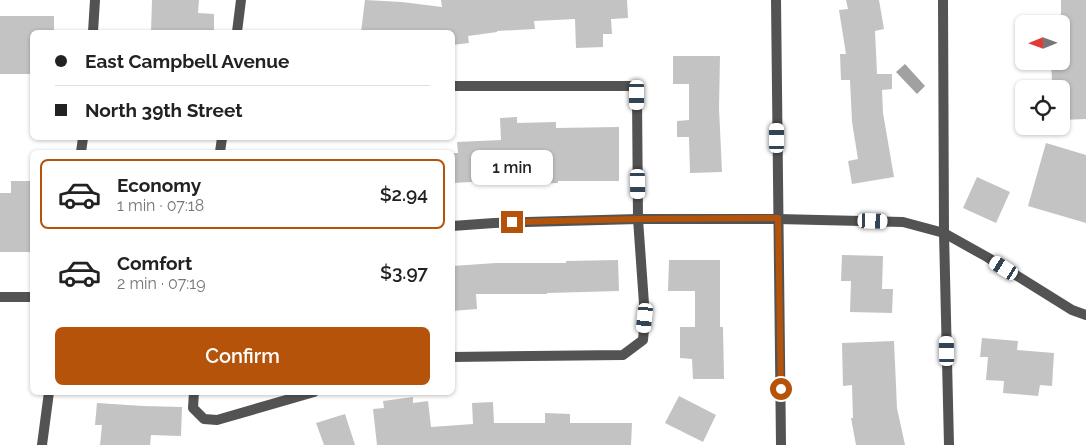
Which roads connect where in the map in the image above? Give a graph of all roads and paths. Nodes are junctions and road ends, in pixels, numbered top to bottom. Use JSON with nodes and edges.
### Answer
{"nodes":[{"id":1,"x":95,"y":0,"type":"edge"},
{"id":2,"x":242,"y":0,"type":"edge"},
{"id":3,"x":776,"y":0,"type":"edge"},
{"id":4,"x":943,"y":0,"type":"edge"},
{"id":5,"x":93,"y":30,"type":"edge"},
{"id":6,"x":237,"y":30,"type":"edge"},
{"id":7,"x":455,"y":86,"type":"edge"},
{"id":8,"x":778,"y":218,"type":"junction"},
{"id":9,"x":638,"y":219,"type":"junction"},
{"id":10,"x":455,"y":226,"type":"edge"},
{"id":11,"x":944,"y":233,"type":"junction"},
{"id":12,"x":0,"y":297,"type":"edge"},
{"id":13,"x":30,"y":297,"type":"edge"},
{"id":14,"x":1086,"y":315,"type":"edge"},
{"id":15,"x":455,"y":357,"type":"edge"},
{"id":16,"x":49,"y":395,"type":"edge"},
{"id":17,"x":194,"y":395,"type":"edge"},
{"id":18,"x":304,"y":395,"type":"edge"},
{"id":19,"x":42,"y":445,"type":"edge"},
{"id":20,"x":781,"y":445,"type":"edge"},
{"id":21,"x":949,"y":445,"type":"edge"}],
"edges":[{"from":1,"to":5,"type":"street"},
{"from":2,"to":6,"type":"street"},
{"from":3,"to":8,"type":"street"},
{"from":4,"to":11,"type":"street"},
{"from":7,"to":9,"type":"street"},
{"from":8,"to":9,"type":"street"},
{"from":8,"to":11,"type":"street"},
{"from":8,"to":20,"type":"street"},
{"from":9,"to":10,"type":"street"},
{"from":9,"to":15,"type":"street"},
{"from":11,"to":14,"type":"street"},
{"from":11,"to":21,"type":"street"},
{"from":12,"to":13,"type":"street"},
{"from":16,"to":19,"type":"street"},
{"from":17,"to":18,"type":"street"}]}
